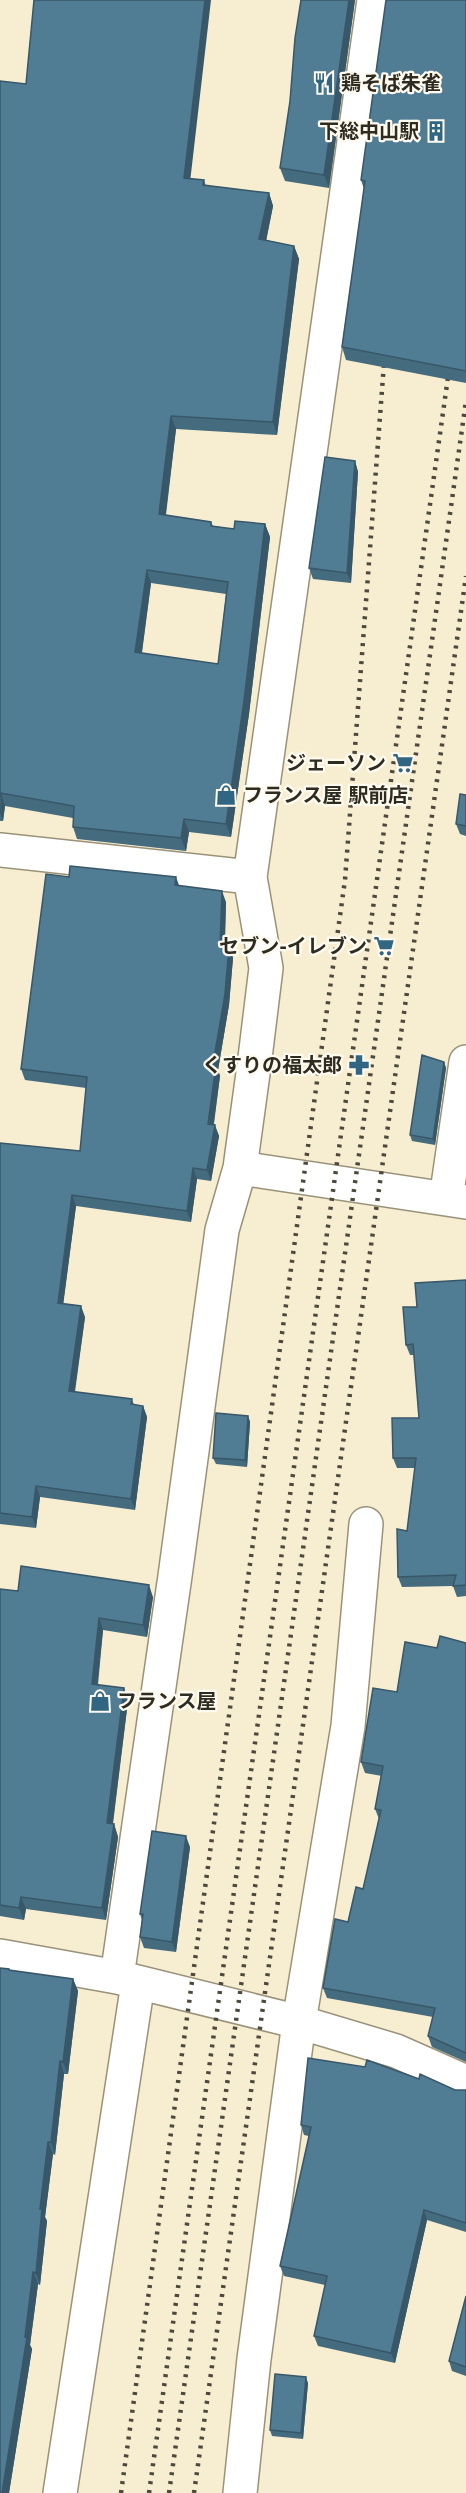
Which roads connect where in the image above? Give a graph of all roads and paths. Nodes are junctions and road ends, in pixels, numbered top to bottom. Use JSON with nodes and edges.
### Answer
{"nodes":[{"id":1,"x":374,"y":0,"type":"edge"},
{"id":2,"x":0,"y":850,"type":"edge"},
{"id":3,"x":250,"y":877,"type":"junction"},
{"id":4,"x":466,"y":1062,"type":"edge"},
{"id":5,"x":240,"y":1168,"type":"junction"},
{"id":6,"x":456,"y":1201,"type":"edge"},
{"id":7,"x":366,"y":1524,"type":"dead end"},
{"id":8,"x":0,"y":1956,"type":"edge"},
{"id":9,"x":127,"y":1980,"type":"junction"},
{"id":10,"x":299,"y":2022,"type":"junction"},
{"id":11,"x":466,"y":2082,"type":"edge"},
{"id":12,"x":60,"y":2493,"type":"edge"},
{"id":13,"x":240,"y":2493,"type":"edge"}],
"edges":[{"from":1,"to":3,"type":"street"},
{"from":2,"to":3,"type":"street"},
{"from":3,"to":5,"type":"street"},
{"from":4,"to":6,"type":"street"},
{"from":5,"to":6,"type":"street"},
{"from":5,"to":9,"type":"street"},
{"from":7,"to":10,"type":"street"},
{"from":8,"to":9,"type":"street"},
{"from":9,"to":10,"type":"street"},
{"from":9,"to":12,"type":"street"},
{"from":10,"to":11,"type":"street"},
{"from":10,"to":13,"type":"street"}]}
